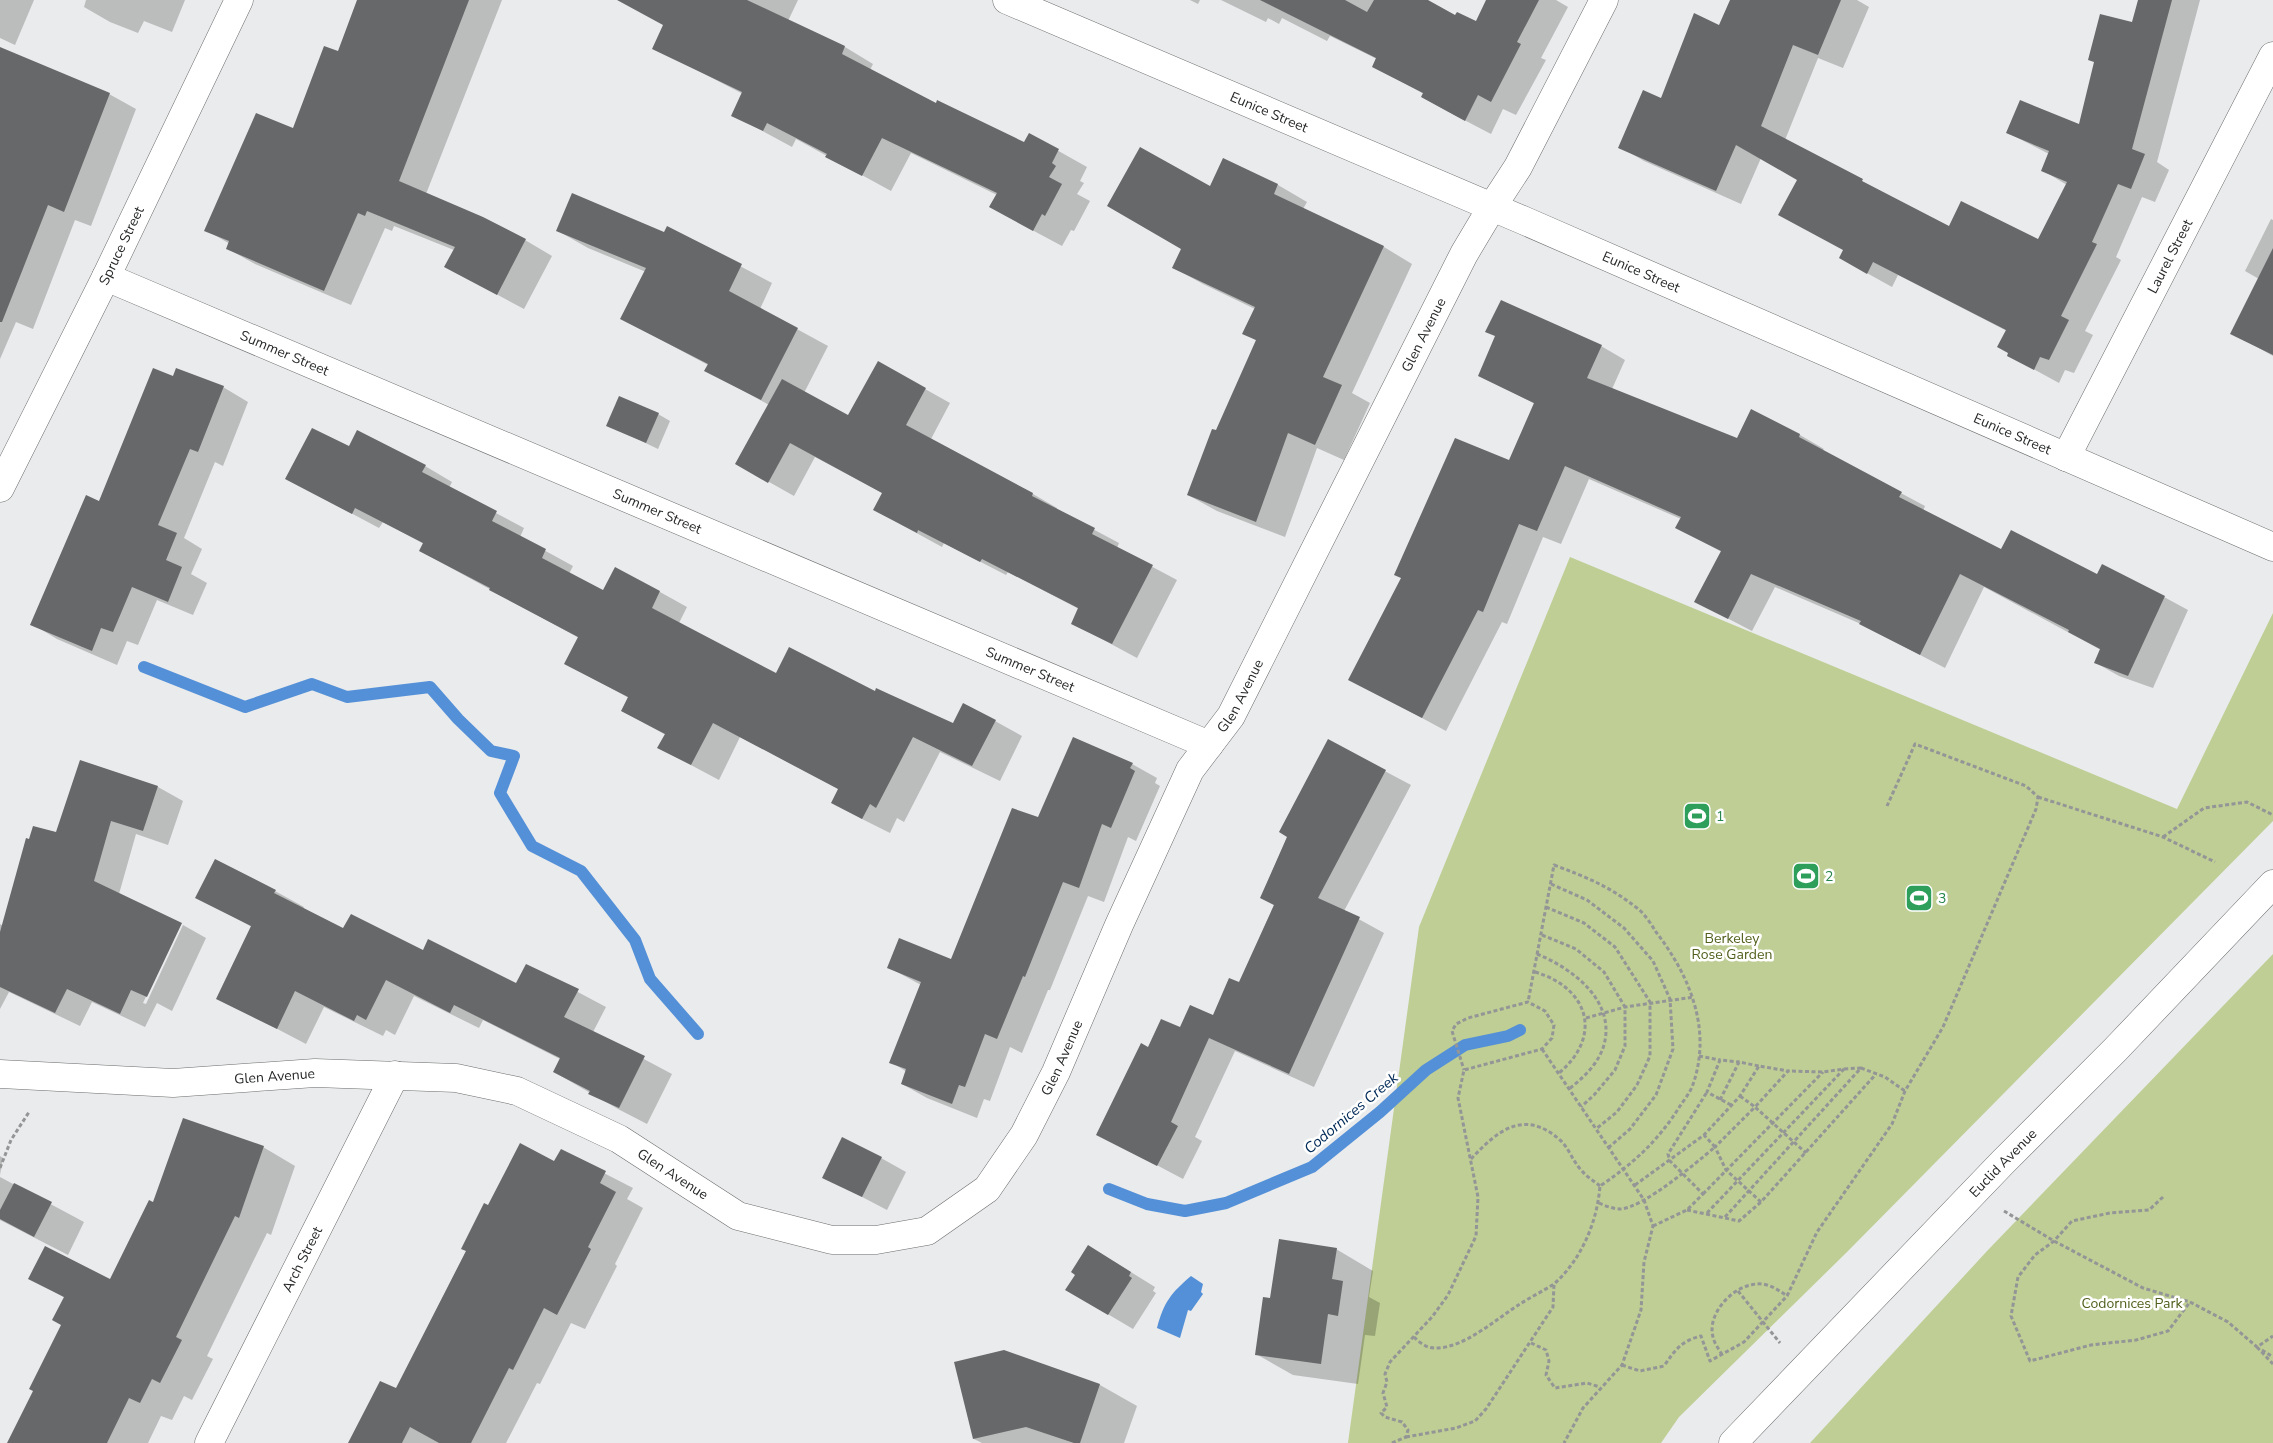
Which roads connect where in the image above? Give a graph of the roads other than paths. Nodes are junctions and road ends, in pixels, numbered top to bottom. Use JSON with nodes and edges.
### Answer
{"nodes":[{"id":1,"x":239,"y":0,"type":"edge"},
{"id":2,"x":1007,"y":0,"type":"edge"},
{"id":3,"x":1604,"y":0,"type":"edge"},
{"id":4,"x":2273,"y":56,"type":"edge"},
{"id":5,"x":1492,"y":207,"type":"junction"},
{"id":6,"x":106,"y":277,"type":"junction"},
{"id":7,"x":2066,"y":457,"type":"junction"},
{"id":8,"x":0,"y":488,"type":"edge"},
{"id":9,"x":2273,"y":547,"type":"edge"},
{"id":10,"x":1209,"y":745,"type":"junction"},
{"id":11,"x":2273,"y":884,"type":"edge"},
{"id":12,"x":0,"y":1074,"type":"edge"},
{"id":13,"x":395,"y":1075,"type":"junction"},
{"id":14,"x":210,"y":1443,"type":"edge"},
{"id":15,"x":1733,"y":1443,"type":"edge"}],
"edges":[{"from":1,"to":6,"type":"street","name":"Spruce Street"},
{"from":2,"to":5,"type":"street","name":"Eunice Street"},
{"from":3,"to":5,"type":"street","name":"Glen Avenue"},
{"from":4,"to":7,"type":"street","name":"Laurel Street"},
{"from":5,"to":7,"type":"street","name":"Eunice Street"},
{"from":5,"to":10,"type":"street","name":"Glen Avenue"},
{"from":6,"to":8,"type":"street","name":"Spruce Street"},
{"from":6,"to":10,"type":"street","name":"Summer Street"},
{"from":7,"to":9,"type":"street","name":"Eunice Street"},
{"from":10,"to":13,"type":"street","name":"Glen Avenue"},
{"from":11,"to":15,"type":"street","name":"Euclid Avenue"},
{"from":12,"to":13,"type":"street","name":"Glen Avenue"},
{"from":13,"to":14,"type":"street","name":"Arch Street"}]}
